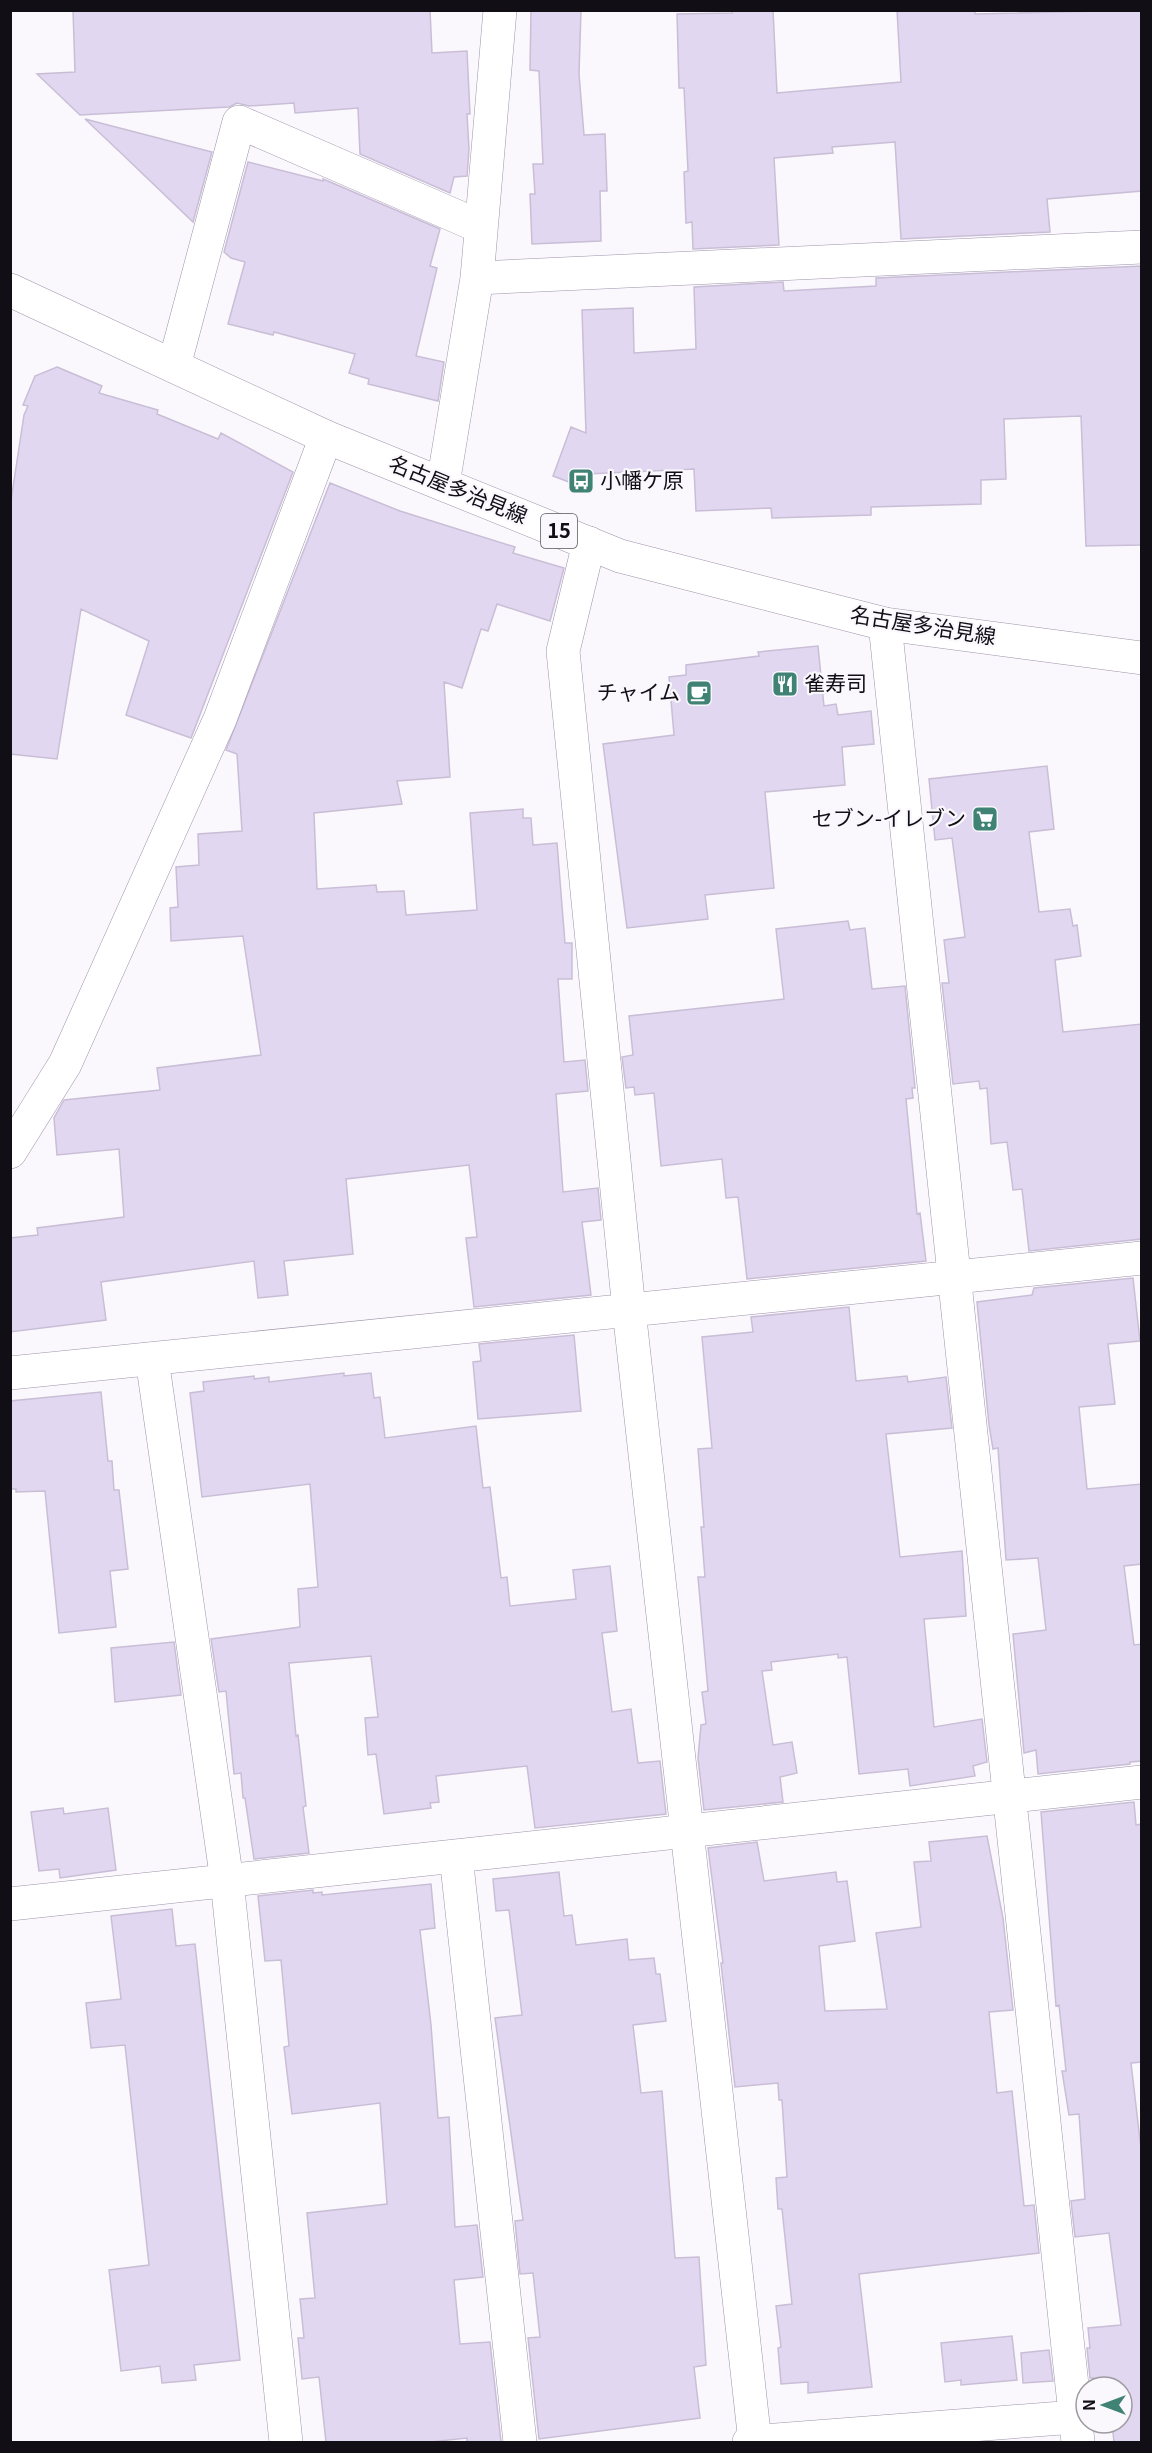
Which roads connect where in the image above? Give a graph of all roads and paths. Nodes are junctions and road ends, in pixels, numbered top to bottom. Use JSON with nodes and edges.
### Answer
{"nodes":[{"id":1,"x":500,"y":10,"type":"edge"},
{"id":2,"x":481,"y":227,"type":"junction"},
{"id":3,"x":1142,"y":247,"type":"edge"},
{"id":4,"x":477,"y":278,"type":"junction"},
{"id":5,"x":10,"y":290,"type":"edge"},
{"id":6,"x":174,"y":366,"type":"junction"},
{"id":7,"x":326,"y":437,"type":"junction"},
{"id":8,"x":443,"y":484,"type":"junction"},
{"id":9,"x":589,"y":543,"type":"junction"},
{"id":10,"x":885,"y":624,"type":"junction"},
{"id":11,"x":1142,"y":658,"type":"edge"},
{"id":12,"x":10,"y":1152,"type":"edge"},
{"id":13,"x":1142,"y":1258,"type":"edge"},
{"id":14,"x":953,"y":1277,"type":"junction"},
{"id":15,"x":629,"y":1310,"type":"junction"},
{"id":16,"x":152,"y":1359,"type":"junction"},
{"id":17,"x":10,"y":1373,"type":"edge"},
{"id":18,"x":1142,"y":1782,"type":"edge"},
{"id":19,"x":1009,"y":1795,"type":"junction"},
{"id":20,"x":686,"y":1830,"type":"junction"},
{"id":21,"x":456,"y":1856,"type":"junction"},
{"id":22,"x":227,"y":1881,"type":"junction"},
{"id":23,"x":10,"y":1904,"type":"edge"},
{"id":24,"x":1074,"y":2411,"type":"edge"},
{"id":25,"x":1074,"y":2430,"type":"edge"},
{"id":26,"x":286,"y":2442,"type":"edge"},
{"id":27,"x":520,"y":2442,"type":"edge"},
{"id":28,"x":749,"y":2442,"type":"edge"},
{"id":29,"x":755,"y":2442,"type":"edge"}],
"edges":[{"from":1,"to":2,"type":"street"},
{"from":2,"to":4,"type":"street"},
{"from":2,"to":6,"type":"street"},
{"from":3,"to":4,"type":"street"},
{"from":4,"to":8,"type":"street"},
{"from":5,"to":6,"type":"street","name":"名古屋多治見線","number":"15"},
{"from":6,"to":7,"type":"street","name":"名古屋多治見線","number":"15"},
{"from":7,"to":8,"type":"street","name":"名古屋多治見線","number":"15"},
{"from":7,"to":12,"type":"street"},
{"from":8,"to":9,"type":"street","name":"名古屋多治見線","number":"15"},
{"from":9,"to":10,"type":"street","name":"名古屋多治見線","number":"15"},
{"from":9,"to":15,"type":"street"},
{"from":10,"to":11,"type":"street","name":"名古屋多治見線","number":"15"},
{"from":10,"to":14,"type":"street"},
{"from":13,"to":14,"type":"street"},
{"from":14,"to":15,"type":"street"},
{"from":14,"to":19,"type":"street"},
{"from":15,"to":16,"type":"street"},
{"from":15,"to":20,"type":"street"},
{"from":16,"to":17,"type":"street"},
{"from":16,"to":22,"type":"street"},
{"from":18,"to":19,"type":"street"},
{"from":19,"to":20,"type":"street"},
{"from":19,"to":24,"type":"street"},
{"from":20,"to":21,"type":"street"},
{"from":20,"to":29,"type":"street"},
{"from":21,"to":22,"type":"street"},
{"from":21,"to":27,"type":"street"},
{"from":22,"to":23,"type":"street"},
{"from":22,"to":26,"type":"street"},
{"from":25,"to":29,"type":"street"},
{"from":28,"to":29,"type":"street"}]}
